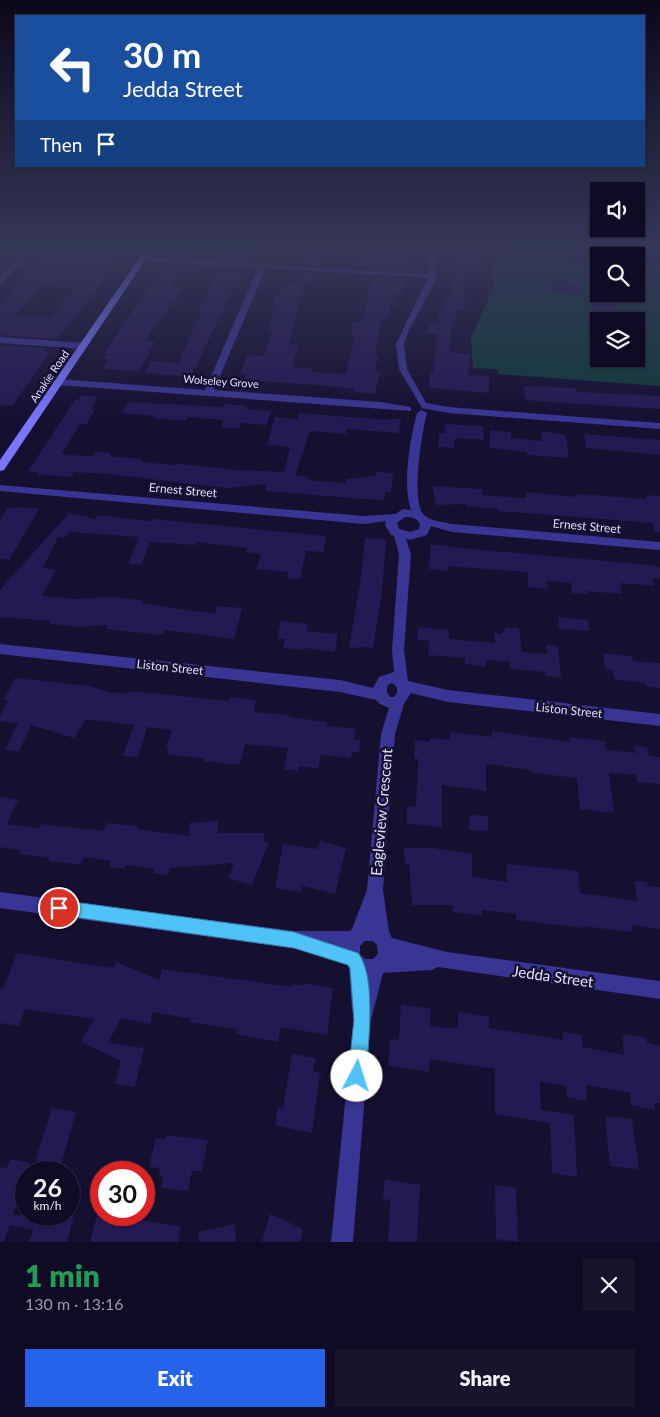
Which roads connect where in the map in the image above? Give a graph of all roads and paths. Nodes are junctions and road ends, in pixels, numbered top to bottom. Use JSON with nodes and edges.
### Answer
{"nodes":[{"id":1,"x":111,"y":305,"type":"edge"},
{"id":2,"x":246,"y":305,"type":"edge"},
{"id":3,"x":419,"y":305,"type":"edge"},
{"id":4,"x":0,"y":340,"type":"edge"},
{"id":5,"x":83,"y":346,"type":"junction"},
{"id":6,"x":58,"y":382,"type":"junction"},
{"id":7,"x":209,"y":392,"type":"junction"},
{"id":8,"x":416,"y":408,"type":"junction"},
{"id":9,"x":660,"y":426,"type":"edge"},
{"id":10,"x":0,"y":468,"type":"edge"},
{"id":11,"x":0,"y":488,"type":"edge"},
{"id":12,"x":412,"y":497,"type":"junction"},
{"id":13,"x":397,"y":523,"type":"junction"},
{"id":14,"x":420,"y":526,"type":"junction"},
{"id":15,"x":660,"y":546,"type":"edge"},
{"id":16,"x":405,"y":554,"type":"junction"},
{"id":17,"x":0,"y":649,"type":"edge"},
{"id":18,"x":392,"y":690,"type":"junction"},
{"id":19,"x":660,"y":720,"type":"edge"},
{"id":20,"x":375,"y":890,"type":"junction"},
{"id":21,"x":0,"y":900,"type":"edge"},
{"id":22,"x":356,"y":937,"type":"junction"},
{"id":23,"x":294,"y":940,"type":"junction"},
{"id":24,"x":383,"y":941,"type":"junction"},
{"id":25,"x":447,"y":961,"type":"junction"},
{"id":26,"x":367,"y":964,"type":"junction"},
{"id":27,"x":660,"y":990,"type":"edge"},
{"id":28,"x":342,"y":1242,"type":"edge"}],
"edges":[{"from":1,"to":5,"type":"main road","name":"Anakie Road"},
{"from":2,"to":7,"type":"street"},
{"from":3,"to":8,"type":"street"},
{"from":4,"to":5,"type":"street"},
{"from":5,"to":6,"type":"main road","name":"Anakie Road"},
{"from":6,"to":7,"type":"street","name":"Wolseley Grove"},
{"from":6,"to":10,"type":"main road","name":"Anakie Road"},
{"from":7,"to":8,"type":"street","name":"Wolseley Grove"},
{"from":8,"to":9,"type":"street","name":"Wolseley Grove"},
{"from":8,"to":12,"type":"street"},
{"from":11,"to":13,"type":"street","name":"Ernest Street"},
{"from":12,"to":13,"type":"street"},
{"from":12,"to":14,"type":"street"},
{"from":13,"to":14,"type":"street"},
{"from":13,"to":14,"type":"street"},
{"from":13,"to":16,"type":"street","name":"Eagleview Crescent"},
{"from":14,"to":15,"type":"street","name":"Ernest Street"},
{"from":14,"to":16,"type":"street","name":"Eagleview Crescent"},
{"from":16,"to":18,"type":"street","name":"Eagleview Crescent"},
{"from":17,"to":18,"type":"street","name":"Liston Street"},
{"from":18,"to":19,"type":"street","name":"Liston Street"},
{"from":18,"to":20,"type":"street","name":"Eagleview Crescent"},
{"from":20,"to":22,"type":"street","name":"Eagleview Crescent"},
{"from":20,"to":24,"type":"street","name":"Eagleview Crescent"},
{"from":21,"to":23,"type":"street","name":"Jedda Street"},
{"from":22,"to":23,"type":"street","name":"Jedda Street"},
{"from":22,"to":24,"type":"street"},
{"from":22,"to":26,"type":"street"},
{"from":23,"to":26,"type":"street","name":"Jedda Street"},
{"from":24,"to":25,"type":"street","name":"Jedda Street"},
{"from":24,"to":26,"type":"street"},
{"from":25,"to":26,"type":"street","name":"Jedda Street"},
{"from":25,"to":27,"type":"street","name":"Jedda Street"},
{"from":26,"to":28,"type":"street"}]}
